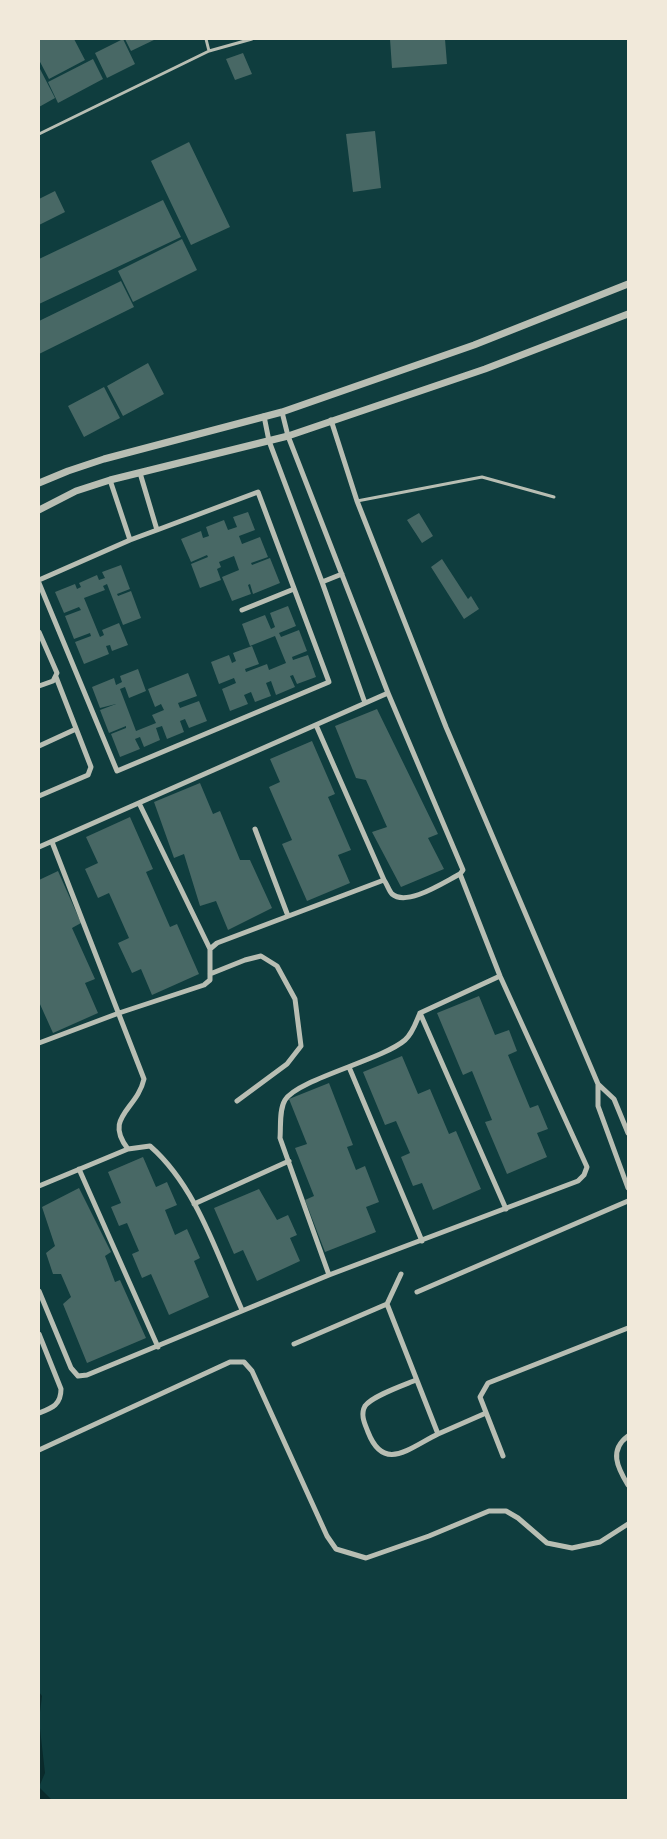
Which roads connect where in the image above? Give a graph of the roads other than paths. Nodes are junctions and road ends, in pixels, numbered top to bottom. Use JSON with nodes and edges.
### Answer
{"nodes":[{"id":1,"x":206,"y":39,"type":"edge"},
{"id":2,"x":252,"y":39,"type":"edge"},
{"id":3,"x":209,"y":51,"type":"junction"},
{"id":4,"x":39,"y":134,"type":"edge"},
{"id":5,"x":628,"y":284,"type":"edge"},
{"id":6,"x":628,"y":314,"type":"edge"},
{"id":7,"x":282,"y":412,"type":"junction"},
{"id":8,"x":264,"y":416,"type":"junction"},
{"id":9,"x":331,"y":420,"type":"junction"},
{"id":10,"x":288,"y":436,"type":"junction"},
{"id":11,"x":269,"y":441,"type":"junction"},
{"id":12,"x":140,"y":473,"type":"junction"},
{"id":13,"x":110,"y":480,"type":"junction"},
{"id":14,"x":39,"y":483,"type":"edge"},
{"id":15,"x":554,"y":497,"type":"dead end"},
{"id":16,"x":357,"y":501,"type":"junction"},
{"id":17,"x":39,"y":510,"type":"edge"},
{"id":18,"x":157,"y":530,"type":"junction"},
{"id":19,"x":130,"y":540,"type":"junction"},
{"id":20,"x":342,"y":574,"type":"junction"},
{"id":21,"x":39,"y":582,"type":"edge"},
{"id":22,"x":322,"y":582,"type":"junction"},
{"id":23,"x":294,"y":589,"type":"junction"},
{"id":24,"x":242,"y":610,"type":"dead end"},
{"id":25,"x":39,"y":632,"type":"edge"},
{"id":26,"x":56,"y":677,"type":"junction"},
{"id":27,"x":39,"y":686,"type":"edge"},
{"id":28,"x":388,"y":693,"type":"junction"},
{"id":29,"x":365,"y":703,"type":"junction"},
{"id":30,"x":316,"y":725,"type":"junction"},
{"id":31,"x":76,"y":729,"type":"junction"},
{"id":32,"x":39,"y":746,"type":"edge"},
{"id":33,"x":39,"y":796,"type":"edge"},
{"id":34,"x":139,"y":803,"type":"junction"},
{"id":35,"x":255,"y":829,"type":"dead end"},
{"id":36,"x":52,"y":842,"type":"junction"},
{"id":37,"x":39,"y":847,"type":"edge"},
{"id":38,"x":460,"y":874,"type":"junction"},
{"id":39,"x":384,"y":880,"type":"junction"},
{"id":40,"x":288,"y":916,"type":"junction"},
{"id":41,"x":210,"y":949,"type":"junction"},
{"id":42,"x":210,"y":974,"type":"junction"},
{"id":43,"x":500,"y":976,"type":"junction"},
{"id":44,"x":119,"y":1013,"type":"junction"},
{"id":45,"x":420,"y":1013,"type":"junction"},
{"id":46,"x":39,"y":1044,"type":"edge"},
{"id":47,"x":349,"y":1068,"type":"junction"},
{"id":48,"x":598,"y":1084,"type":"junction"},
{"id":49,"x":237,"y":1101,"type":"dead end"},
{"id":50,"x":628,"y":1133,"type":"edge"},
{"id":51,"x":128,"y":1149,"type":"junction"},
{"id":52,"x":288,"y":1161,"type":"junction"},
{"id":53,"x":79,"y":1169,"type":"junction"},
{"id":54,"x":39,"y":1186,"type":"edge"},
{"id":55,"x":628,"y":1188,"type":"edge"},
{"id":56,"x":628,"y":1201,"type":"edge"},
{"id":57,"x":194,"y":1204,"type":"junction"},
{"id":58,"x":506,"y":1209,"type":"junction"},
{"id":59,"x":422,"y":1241,"type":"junction"},
{"id":60,"x":401,"y":1274,"type":"dead end"},
{"id":61,"x":329,"y":1276,"type":"junction"},
{"id":62,"x":39,"y":1291,"type":"edge"},
{"id":63,"x":417,"y":1292,"type":"dead end"},
{"id":64,"x":386,"y":1304,"type":"junction"},
{"id":65,"x":242,"y":1310,"type":"junction"},
{"id":66,"x":628,"y":1328,"type":"edge"},
{"id":67,"x":39,"y":1334,"type":"edge"},
{"id":68,"x":294,"y":1344,"type":"dead end"},
{"id":69,"x":158,"y":1347,"type":"junction"},
{"id":70,"x":416,"y":1380,"type":"junction"},
{"id":71,"x":39,"y":1413,"type":"edge"},
{"id":72,"x":486,"y":1413,"type":"junction"},
{"id":73,"x":438,"y":1434,"type":"junction"},
{"id":74,"x":628,"y":1436,"type":"edge"},
{"id":75,"x":39,"y":1450,"type":"edge"},
{"id":76,"x":503,"y":1456,"type":"dead end"},
{"id":77,"x":628,"y":1485,"type":"edge"},
{"id":78,"x":628,"y":1524,"type":"edge"}],
"edges":[{"from":1,"to":3,"type":"lane"},
{"from":2,"to":3,"type":"lane"},
{"from":3,"to":4,"type":"lane"},
{"from":5,"to":7,"type":"street"},
{"from":6,"to":9,"type":"street"},
{"from":7,"to":8,"type":"street"},
{"from":7,"to":10,"type":"street"},
{"from":8,"to":11,"type":"street"},
{"from":8,"to":14,"type":"street"},
{"from":9,"to":10,"type":"street"},
{"from":9,"to":16,"type":"street"},
{"from":10,"to":11,"type":"street"},
{"from":10,"to":20,"type":"street"},
{"from":11,"to":12,"type":"street"},
{"from":11,"to":22,"type":"street"},
{"from":12,"to":13,"type":"street"},
{"from":12,"to":18,"type":"street"},
{"from":13,"to":17,"type":"street"},
{"from":13,"to":19,"type":"street"},
{"from":15,"to":16,"type":"lane"},
{"from":16,"to":48,"type":"street"},
{"from":18,"to":19,"type":"street"},
{"from":18,"to":23,"type":"street"},
{"from":19,"to":21,"type":"street"},
{"from":20,"to":22,"type":"street"},
{"from":20,"to":28,"type":"street"},
{"from":21,"to":23,"type":"street"},
{"from":22,"to":29,"type":"street"},
{"from":23,"to":24,"type":"street"},
{"from":25,"to":26,"type":"street"},
{"from":26,"to":27,"type":"street"},
{"from":26,"to":31,"type":"street"},
{"from":28,"to":29,"type":"street"},
{"from":28,"to":38,"type":"street"},
{"from":29,"to":30,"type":"street"},
{"from":30,"to":34,"type":"street"},
{"from":30,"to":39,"type":"street"},
{"from":31,"to":32,"type":"street"},
{"from":31,"to":33,"type":"street"},
{"from":34,"to":36,"type":"street"},
{"from":34,"to":41,"type":"street"},
{"from":35,"to":40,"type":"street"},
{"from":36,"to":37,"type":"street"},
{"from":36,"to":44,"type":"street"},
{"from":38,"to":39,"type":"street"},
{"from":38,"to":43,"type":"street"},
{"from":39,"to":40,"type":"street"},
{"from":40,"to":41,"type":"street"},
{"from":41,"to":42,"type":"street"},
{"from":42,"to":44,"type":"street"},
{"from":42,"to":49,"type":"street"},
{"from":43,"to":45,"type":"street"},
{"from":43,"to":58,"type":"street"},
{"from":44,"to":46,"type":"street"},
{"from":44,"to":51,"type":"street"},
{"from":45,"to":47,"type":"street"},
{"from":45,"to":58,"type":"street"},
{"from":47,"to":52,"type":"street"},
{"from":47,"to":59,"type":"street"},
{"from":48,"to":50,"type":"street"},
{"from":48,"to":55,"type":"street"},
{"from":51,"to":53,"type":"street"},
{"from":51,"to":57,"type":"street"},
{"from":52,"to":57,"type":"street"},
{"from":52,"to":61,"type":"street"},
{"from":53,"to":54,"type":"street"},
{"from":53,"to":69,"type":"street"},
{"from":56,"to":63,"type":"street"},
{"from":57,"to":65,"type":"street"},
{"from":58,"to":59,"type":"street"},
{"from":59,"to":61,"type":"street"},
{"from":60,"to":64,"type":"street"},
{"from":61,"to":65,"type":"street"},
{"from":62,"to":69,"type":"street"},
{"from":64,"to":68,"type":"street"},
{"from":64,"to":70,"type":"street"},
{"from":65,"to":69,"type":"street"},
{"from":66,"to":72,"type":"street"},
{"from":67,"to":71,"type":"street"},
{"from":70,"to":73,"type":"street"},
{"from":70,"to":73,"type":"street"},
{"from":72,"to":73,"type":"street"},
{"from":72,"to":76,"type":"street"},
{"from":74,"to":77,"type":"street"},
{"from":75,"to":78,"type":"street"}]}
